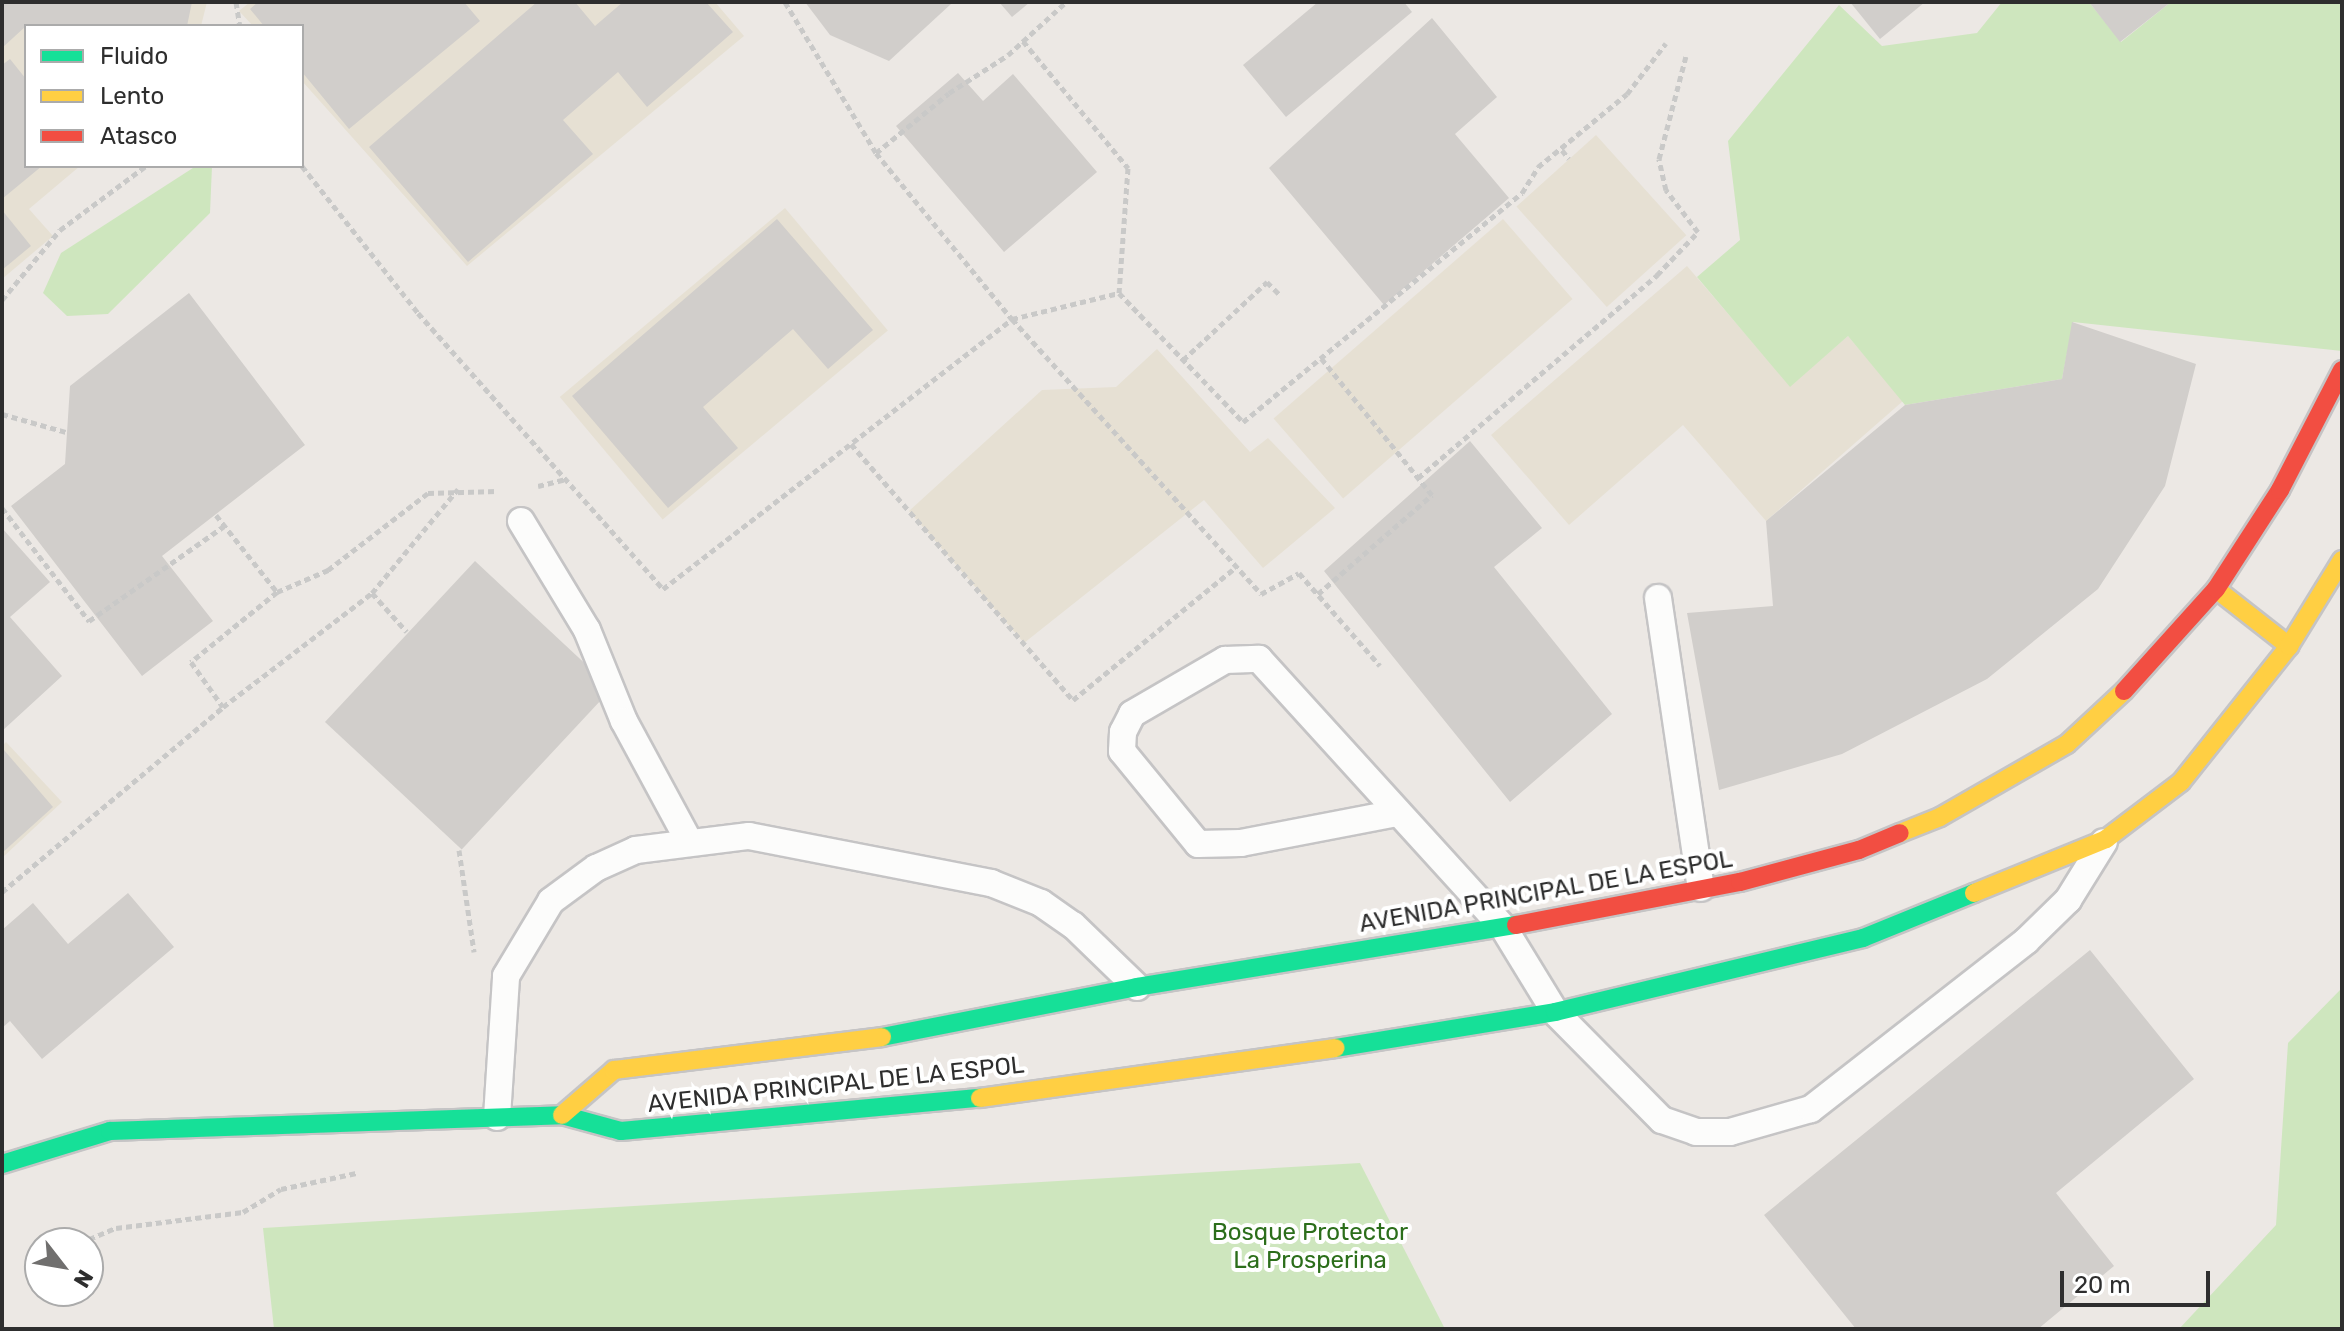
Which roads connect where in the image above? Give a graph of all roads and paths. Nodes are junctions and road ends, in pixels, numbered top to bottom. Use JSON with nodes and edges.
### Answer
{"nodes":[{"id":1,"x":236,"y":2,"type":"edge"},
{"id":2,"x":785,"y":2,"type":"edge"},
{"id":3,"x":1066,"y":2,"type":"edge"},
{"id":4,"x":240,"y":24,"type":"edge"},
{"id":5,"x":1023,"y":41,"type":"junction"},
{"id":6,"x":1666,"y":43,"type":"dead end"},
{"id":7,"x":1686,"y":56,"type":"dead end"},
{"id":8,"x":1562,"y":150,"type":"junction"},
{"id":9,"x":876,"y":153,"type":"junction"},
{"id":10,"x":1569,"y":159,"type":"dead end"},
{"id":11,"x":143,"y":168,"type":"edge"},
{"id":12,"x":304,"y":168,"type":"edge"},
{"id":13,"x":1119,"y":293,"type":"junction"},
{"id":14,"x":1280,"y":295,"type":"dead end"},
{"id":15,"x":2,"y":300,"type":"edge"},
{"id":16,"x":1012,"y":319,"type":"junction"},
{"id":17,"x":1321,"y":358,"type":"junction"},
{"id":18,"x":1183,"y":360,"type":"junction"},
{"id":19,"x":2342,"y":370,"type":"edge"},
{"id":20,"x":2,"y":414,"type":"edge"},
{"id":21,"x":66,"y":432,"type":"dead end"},
{"id":22,"x":851,"y":444,"type":"junction"},
{"id":23,"x":1418,"y":478,"type":"junction"},
{"id":24,"x":2,"y":508,"type":"edge"},
{"id":25,"x":216,"y":515,"type":"dead end"},
{"id":26,"x":521,"y":521,"type":"dead end"},
{"id":27,"x":224,"y":526,"type":"junction"},
{"id":28,"x":2342,"y":560,"type":"edge"},
{"id":29,"x":1236,"y":567,"type":"junction"},
{"id":30,"x":2216,"y":589,"type":"junction"},
{"id":31,"x":277,"y":592,"type":"junction"},
{"id":32,"x":372,"y":593,"type":"junction"},
{"id":33,"x":1318,"y":595,"type":"junction"},
{"id":34,"x":1658,"y":598,"type":"dead end"},
{"id":35,"x":407,"y":632,"type":"dead end"},
{"id":36,"x":2289,"y":646,"type":"junction"},
{"id":37,"x":1380,"y":666,"type":"dead end"},
{"id":38,"x":223,"y":707,"type":"junction"},
{"id":39,"x":1397,"y":813,"type":"junction"},
{"id":40,"x":2106,"y":839,"type":"junction"},
{"id":41,"x":689,"y":841,"type":"junction"},
{"id":42,"x":1701,"y":888,"type":"junction"},
{"id":43,"x":2,"y":892,"type":"edge"},
{"id":44,"x":1503,"y":927,"type":"junction"},
{"id":45,"x":1137,"y":987,"type":"junction"},
{"id":46,"x":1555,"y":1012,"type":"junction"},
{"id":47,"x":562,"y":1115,"type":"junction"},
{"id":48,"x":497,"y":1117,"type":"junction"},
{"id":49,"x":2,"y":1164,"type":"edge"},
{"id":50,"x":364,"y":1169,"type":"dead end"},
{"id":51,"x":104,"y":1233,"type":"edge"}],
"edges":[{"from":1,"to":4,"type":"path"},
{"from":2,"to":9,"type":"path"},
{"from":3,"to":5,"type":"path"},
{"from":5,"to":9,"type":"path"},
{"from":5,"to":13,"type":"path"},
{"from":6,"to":8,"type":"path"},
{"from":7,"to":23,"type":"path"},
{"from":8,"to":10,"type":"path"},
{"from":8,"to":17,"type":"path"},
{"from":9,"to":16,"type":"path"},
{"from":11,"to":15,"type":"path"},
{"from":12,"to":22,"type":"path"},
{"from":13,"to":16,"type":"path"},
{"from":13,"to":18,"type":"path"},
{"from":14,"to":18,"type":"path"},
{"from":16,"to":22,"type":"path"},
{"from":16,"to":29,"type":"path"},
{"from":17,"to":18,"type":"path"},
{"from":17,"to":23,"type":"path"},
{"from":19,"to":30,"type":"street","name":"AVENIDA PRINCIPAL DE LA ESPOL"},
{"from":20,"to":21,"type":"path"},
{"from":22,"to":29,"type":"path"},
{"from":23,"to":33,"type":"path"},
{"from":24,"to":27,"type":"path"},
{"from":25,"to":27,"type":"path"},
{"from":26,"to":41,"type":"lane"},
{"from":27,"to":31,"type":"path"},
{"from":28,"to":36,"type":"street","name":"AVENIDA PRINCIPAL DE LA ESPOL"},
{"from":29,"to":33,"type":"path"},
{"from":30,"to":36,"type":"street"},
{"from":30,"to":42,"type":"street","name":"AVENIDA PRINCIPAL DE LA ESPOL"},
{"from":31,"to":32,"type":"path"},
{"from":31,"to":38,"type":"path"},
{"from":32,"to":35,"type":"path"},
{"from":32,"to":38,"type":"path"},
{"from":33,"to":37,"type":"path"},
{"from":34,"to":42,"type":"lane"},
{"from":36,"to":40,"type":"street","name":"AVENIDA PRINCIPAL DE LA ESPOL"},
{"from":38,"to":43,"type":"path"},
{"from":39,"to":39,"type":"lane"},
{"from":39,"to":44,"type":"lane"},
{"from":40,"to":46,"type":"street","name":"AVENIDA PRINCIPAL DE LA ESPOL"},
{"from":40,"to":46,"type":"lane"},
{"from":41,"to":45,"type":"lane"},
{"from":41,"to":48,"type":"lane"},
{"from":42,"to":44,"type":"street","name":"AVENIDA PRINCIPAL DE LA ESPOL"},
{"from":44,"to":45,"type":"street","name":"AVENIDA PRINCIPAL DE LA ESPOL"},
{"from":44,"to":46,"type":"lane"},
{"from":45,"to":47,"type":"street","name":"AVENIDA PRINCIPAL DE LA ESPOL"},
{"from":46,"to":47,"type":"street","name":"AVENIDA PRINCIPAL DE LA ESPOL"},
{"from":47,"to":48,"type":"street","name":"AVENIDA PRINCIPAL DE LA ESPOL"},
{"from":48,"to":49,"type":"street","name":"AVENIDA PRINCIPAL DE LA ESPOL"},
{"from":50,"to":51,"type":"path"}]}
